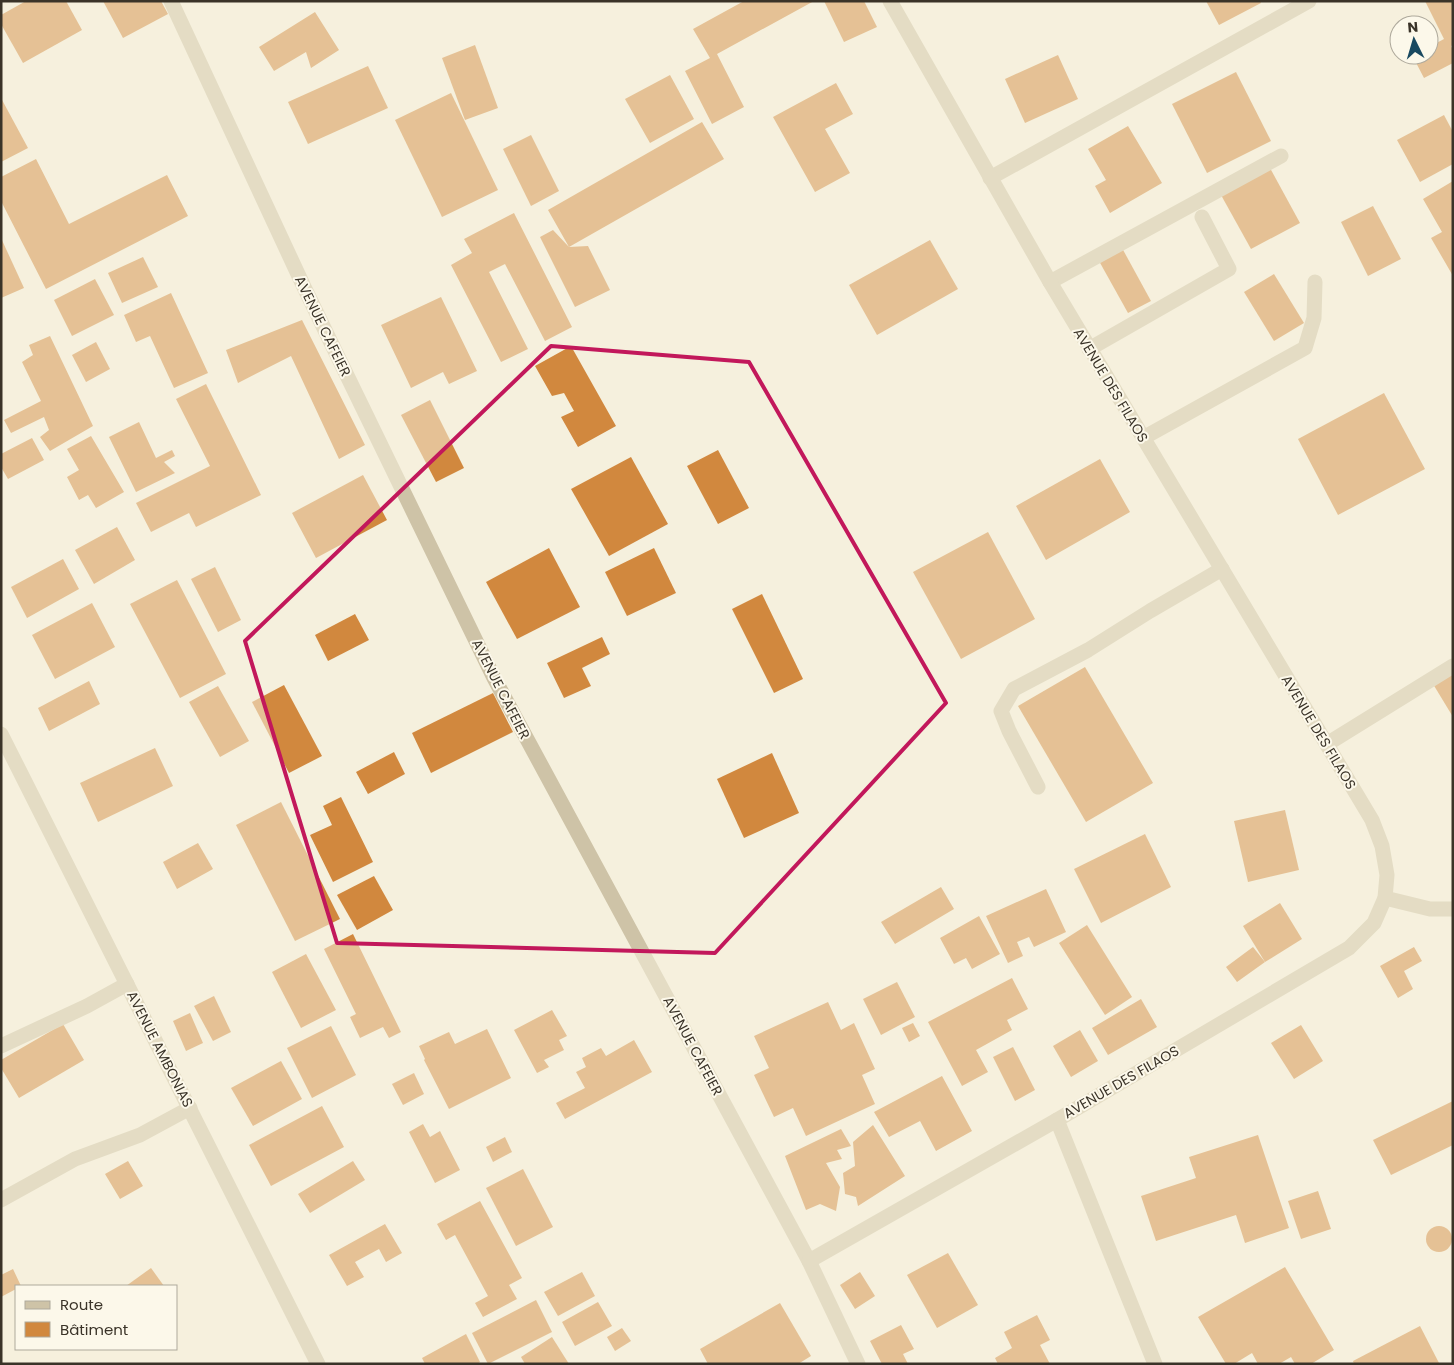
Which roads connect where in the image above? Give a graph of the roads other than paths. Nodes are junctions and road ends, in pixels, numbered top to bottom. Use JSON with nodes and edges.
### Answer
{"nodes":[{"id":1,"x":170,"y":1,"type":"edge"},
{"id":2,"x":890,"y":1,"type":"edge"},
{"id":3,"x":1309,"y":1,"type":"edge"},
{"id":4,"x":1281,"y":156,"type":"dead end"},
{"id":5,"x":990,"y":178,"type":"junction"},
{"id":6,"x":1202,"y":217,"type":"dead end"},
{"id":7,"x":1050,"y":282,"type":"junction"},
{"id":8,"x":1314,"y":282,"type":"dead end"},
{"id":9,"x":1089,"y":349,"type":"junction"},
{"id":10,"x":1143,"y":438,"type":"junction"},
{"id":11,"x":1222,"y":569,"type":"junction"},
{"id":12,"x":1453,"y":666,"type":"edge"},
{"id":13,"x":1,"y":734,"type":"edge"},
{"id":14,"x":1327,"y":744,"type":"junction"},
{"id":15,"x":1038,"y":787,"type":"dead end"},
{"id":16,"x":1385,"y":898,"type":"junction"},
{"id":17,"x":1453,"y":909,"type":"edge"},
{"id":18,"x":127,"y":984,"type":"junction"},
{"id":19,"x":1,"y":1046,"type":"edge"},
{"id":20,"x":190,"y":1108,"type":"junction"},
{"id":21,"x":1057,"y":1120,"type":"junction"},
{"id":22,"x":1,"y":1200,"type":"edge"},
{"id":23,"x":809,"y":1261,"type":"junction"},
{"id":24,"x":314,"y":1362,"type":"edge"},
{"id":25,"x":858,"y":1364,"type":"edge"},
{"id":26,"x":1155,"y":1364,"type":"edge"}],
"edges":[{"from":1,"to":23,"type":"street","name":"AVENUE CAFEIER"},
{"from":2,"to":5,"type":"street","name":"AVENUE DES FILAOS"},
{"from":3,"to":5,"type":"street"},
{"from":4,"to":7,"type":"street"},
{"from":5,"to":7,"type":"street","name":"AVENUE DES FILAOS"},
{"from":6,"to":9,"type":"street"},
{"from":7,"to":9,"type":"street","name":"AVENUE DES FILAOS"},
{"from":8,"to":10,"type":"street"},
{"from":9,"to":10,"type":"street","name":"AVENUE DES FILAOS"},
{"from":10,"to":11,"type":"street","name":"AVENUE DES FILAOS"},
{"from":11,"to":14,"type":"street","name":"AVENUE DES FILAOS"},
{"from":11,"to":15,"type":"street"},
{"from":12,"to":14,"type":"street"},
{"from":13,"to":18,"type":"street","name":"AVENUE AMBONIAS"},
{"from":14,"to":16,"type":"street","name":"AVENUE DES FILAOS"},
{"from":16,"to":17,"type":"street"},
{"from":16,"to":21,"type":"street","name":"AVENUE DES FILAOS"},
{"from":18,"to":19,"type":"street"},
{"from":18,"to":20,"type":"street","name":"AVENUE AMBONIAS"},
{"from":20,"to":22,"type":"street"},
{"from":20,"to":24,"type":"street","name":"AVENUE AMBONIAS"},
{"from":21,"to":23,"type":"street"},
{"from":21,"to":26,"type":"street","name":"AVENUE DES FILAOS"},
{"from":23,"to":25,"type":"street","name":"AVENUE CAFEIER"}]}
